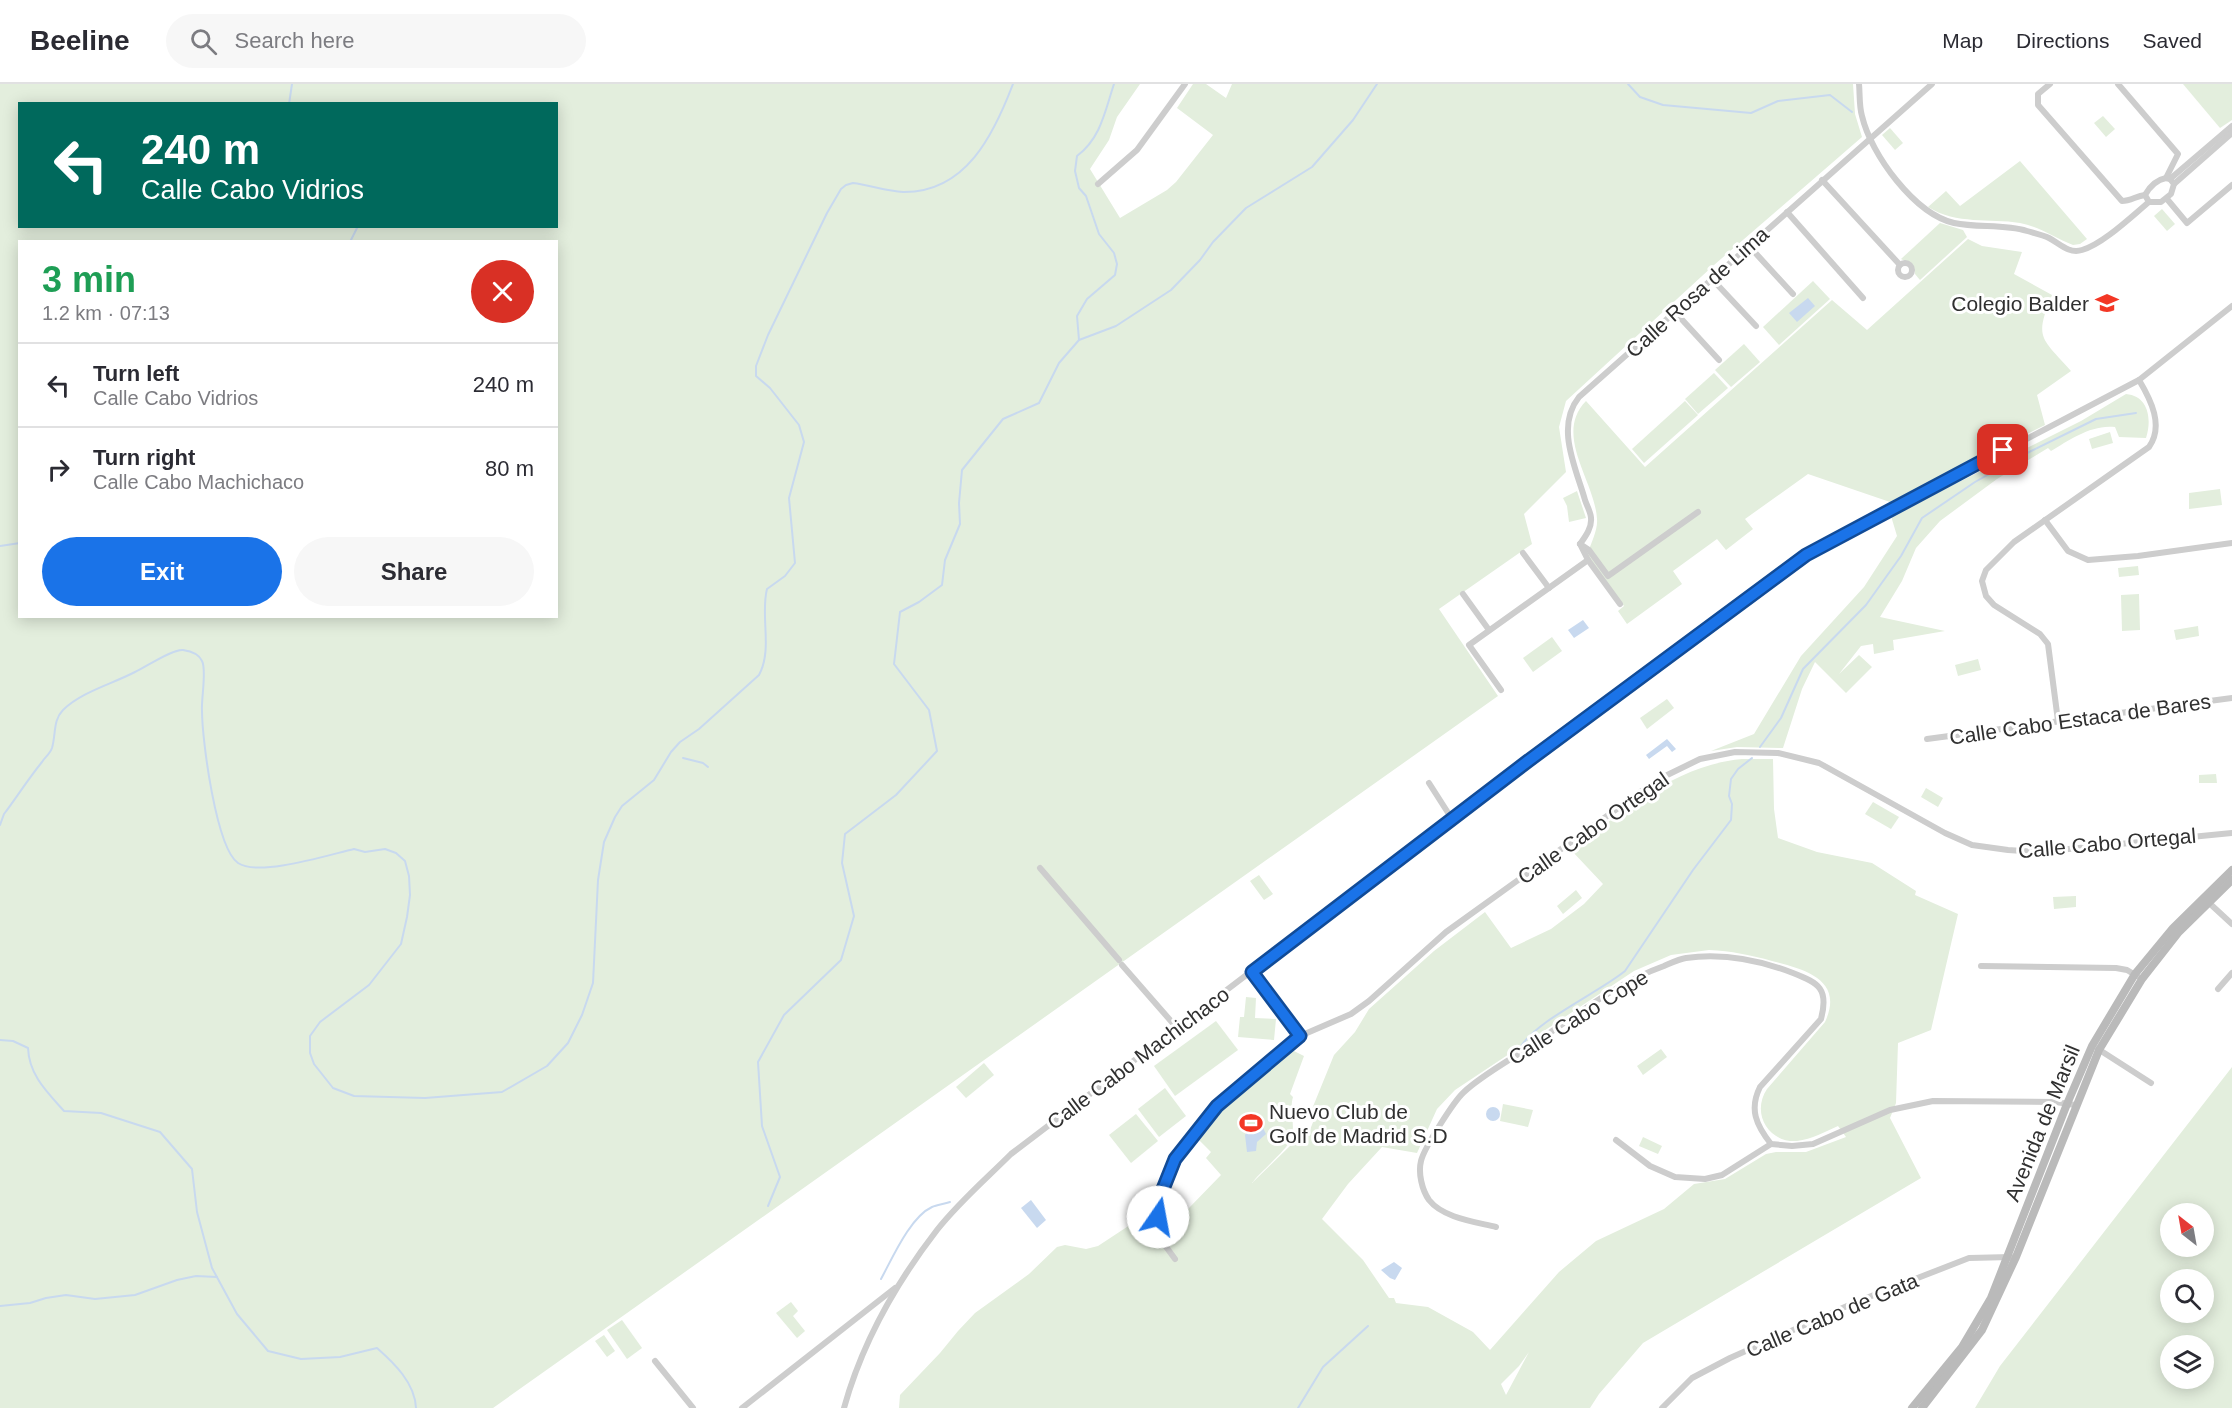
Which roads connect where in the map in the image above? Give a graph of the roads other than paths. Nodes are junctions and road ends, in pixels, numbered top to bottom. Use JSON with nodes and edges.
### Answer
{"nodes":[{"id":1,"x":1185,"y":84,"type":"edge"},
{"id":2,"x":1859,"y":84,"type":"edge"},
{"id":3,"x":1932,"y":84,"type":"edge"},
{"id":4,"x":2049,"y":84,"type":"edge"},
{"id":5,"x":2118,"y":84,"type":"edge"},
{"id":6,"x":2232,"y":126,"type":"edge"},
{"id":7,"x":2232,"y":134,"type":"edge"},
{"id":8,"x":1870,"y":139,"type":"junction"},
{"id":9,"x":1822,"y":180,"type":"junction"},
{"id":10,"x":2170,"y":180,"type":"junction"},
{"id":11,"x":1098,"y":184,"type":"dead end"},
{"id":12,"x":2232,"y":185,"type":"edge"},
{"id":13,"x":2147,"y":198,"type":"junction"},
{"id":14,"x":2167,"y":199,"type":"junction"},
{"id":15,"x":1786,"y":212,"type":"junction"},
{"id":16,"x":1749,"y":246,"type":"junction"},
{"id":17,"x":1900,"y":265,"type":"dead end"},
{"id":18,"x":1712,"y":279,"type":"junction"},
{"id":19,"x":1793,"y":294,"type":"dead end"},
{"id":20,"x":1863,"y":298,"type":"dead end"},
{"id":21,"x":2232,"y":306,"type":"edge"},
{"id":22,"x":1675,"y":312,"type":"junction"},
{"id":23,"x":1756,"y":326,"type":"dead end"},
{"id":24,"x":1719,"y":360,"type":"dead end"},
{"id":25,"x":2139,"y":380,"type":"junction"},
{"id":26,"x":1698,"y":512,"type":"dead end"},
{"id":27,"x":2045,"y":520,"type":"junction"},
{"id":28,"x":2232,"y":543,"type":"edge"},
{"id":29,"x":1580,"y":544,"type":"junction"},
{"id":30,"x":1523,"y":553,"type":"dead end"},
{"id":31,"x":1588,"y":560,"type":"junction"},
{"id":32,"x":1549,"y":588,"type":"junction"},
{"id":33,"x":1463,"y":594,"type":"dead end"},
{"id":34,"x":1620,"y":604,"type":"dead end"},
{"id":35,"x":1489,"y":630,"type":"junction"},
{"id":36,"x":1501,"y":690,"type":"dead end"},
{"id":37,"x":2232,"y":698,"type":"edge"},
{"id":38,"x":2058,"y":721,"type":"junction"},
{"id":39,"x":1927,"y":739,"type":"dead end"},
{"id":40,"x":1429,"y":783,"type":"dead end"},
{"id":41,"x":1452,"y":819,"type":"junction"},
{"id":42,"x":2232,"y":833,"type":"edge"},
{"id":43,"x":1040,"y":868,"type":"dead end"},
{"id":44,"x":2232,"y":870,"type":"edge"},
{"id":45,"x":2232,"y":880,"type":"edge"},
{"id":46,"x":2205,"y":899,"type":"junction"},
{"id":47,"x":2232,"y":924,"type":"edge"},
{"id":48,"x":1981,"y":966,"type":"dead end"},
{"id":49,"x":1252,"y":972,"type":"junction"},
{"id":50,"x":2232,"y":973,"type":"edge"},
{"id":51,"x":2138,"y":977,"type":"junction"},
{"id":52,"x":2218,"y":989,"type":"dead end"},
{"id":53,"x":1177,"y":1028,"type":"junction"},
{"id":54,"x":1300,"y":1036,"type":"junction"},
{"id":55,"x":2096,"y":1048,"type":"junction"},
{"id":56,"x":2151,"y":1083,"type":"dead end"},
{"id":57,"x":2071,"y":1105,"type":"junction"},
{"id":58,"x":1616,"y":1140,"type":"dead end"},
{"id":59,"x":1771,"y":1144,"type":"junction"},
{"id":60,"x":1496,"y":1227,"type":"dead end"},
{"id":61,"x":2012,"y":1257,"type":"junction"},
{"id":62,"x":1175,"y":1259,"type":"dead end"},
{"id":63,"x":898,"y":1286,"type":"junction"},
{"id":64,"x":655,"y":1360,"type":"dead end"},
{"id":65,"x":693,"y":1408,"type":"edge"},
{"id":66,"x":742,"y":1408,"type":"edge"},
{"id":67,"x":844,"y":1408,"type":"edge"},
{"id":68,"x":1662,"y":1408,"type":"edge"},
{"id":69,"x":1912,"y":1408,"type":"edge"},
{"id":70,"x":1922,"y":1408,"type":"edge"}],
"edges":[{"from":1,"to":11,"type":"street"},
{"from":2,"to":8,"type":"street"},
{"from":3,"to":8,"type":"street","name":"Calle Rosa de Lima"},
{"from":4,"to":13,"type":"street"},
{"from":5,"to":10,"type":"street"},
{"from":6,"to":10,"type":"street"},
{"from":7,"to":10,"type":"street"},
{"from":8,"to":9,"type":"street","name":"Calle Rosa de Lima"},
{"from":8,"to":13,"type":"street"},
{"from":9,"to":15,"type":"street","name":"Calle Rosa de Lima"},
{"from":9,"to":17,"type":"street"},
{"from":10,"to":13,"type":"street"},
{"from":10,"to":14,"type":"street"},
{"from":12,"to":14,"type":"street"},
{"from":13,"to":14,"type":"street"},
{"from":15,"to":16,"type":"street","name":"Calle Rosa de Lima"},
{"from":15,"to":20,"type":"street"},
{"from":16,"to":18,"type":"street","name":"Calle Rosa de Lima"},
{"from":16,"to":19,"type":"street"},
{"from":18,"to":22,"type":"street","name":"Calle Rosa de Lima"},
{"from":18,"to":23,"type":"street"},
{"from":21,"to":25,"type":"street","name":"Calle Cabo Machichaco"},
{"from":22,"to":24,"type":"street"},
{"from":22,"to":29,"type":"street","name":"Calle Rosa de Lima"},
{"from":25,"to":27,"type":"street"},
{"from":25,"to":41,"type":"street","name":"Calle Cabo Machichaco"},
{"from":26,"to":29,"type":"street"},
{"from":27,"to":28,"type":"street"},
{"from":27,"to":38,"type":"street"},
{"from":29,"to":31,"type":"street"},
{"from":30,"to":32,"type":"street"},
{"from":31,"to":32,"type":"street"},
{"from":31,"to":34,"type":"street"},
{"from":32,"to":35,"type":"street"},
{"from":33,"to":35,"type":"street"},
{"from":35,"to":36,"type":"street"},
{"from":37,"to":38,"type":"street","name":"Calle Cabo Estaca de Bares"},
{"from":38,"to":39,"type":"street","name":"Calle Cabo Estaca de Bares"},
{"from":40,"to":41,"type":"street"},
{"from":41,"to":49,"type":"street","name":"Calle Cabo Machichaco"},
{"from":42,"to":54,"type":"street","name":"Calle Cabo Ortegal"},
{"from":43,"to":53,"type":"street"},
{"from":44,"to":46,"type":"street","name":"Avenida de Marsil"},
{"from":45,"to":46,"type":"street","name":"Avenida de Marsil"},
{"from":46,"to":47,"type":"street"},
{"from":46,"to":51,"type":"street","name":"Avenida de Marsil"},
{"from":48,"to":51,"type":"street"},
{"from":49,"to":53,"type":"street","name":"Calle Cabo Machichaco"},
{"from":49,"to":54,"type":"street"},
{"from":50,"to":52,"type":"street"},
{"from":51,"to":55,"type":"street","name":"Avenida de Marsil"},
{"from":53,"to":63,"type":"street","name":"Calle Cabo Machichaco"},
{"from":54,"to":62,"type":"street","name":"Calle Cabo Ortegal"},
{"from":55,"to":56,"type":"street"},
{"from":55,"to":57,"type":"street","name":"Avenida de Marsil"},
{"from":57,"to":59,"type":"street"},
{"from":57,"to":61,"type":"street","name":"Avenida de Marsil"},
{"from":58,"to":59,"type":"street"},
{"from":59,"to":60,"type":"street","name":"Calle Cabo Cope"},
{"from":61,"to":68,"type":"street","name":"Calle Cabo de Gata"},
{"from":61,"to":69,"type":"street","name":"Avenida de Marsil"},
{"from":61,"to":70,"type":"street","name":"Avenida de Marsil"},
{"from":63,"to":66,"type":"street"},
{"from":63,"to":67,"type":"street","name":"Calle Cabo Machichaco"},
{"from":64,"to":65,"type":"street"}]}
